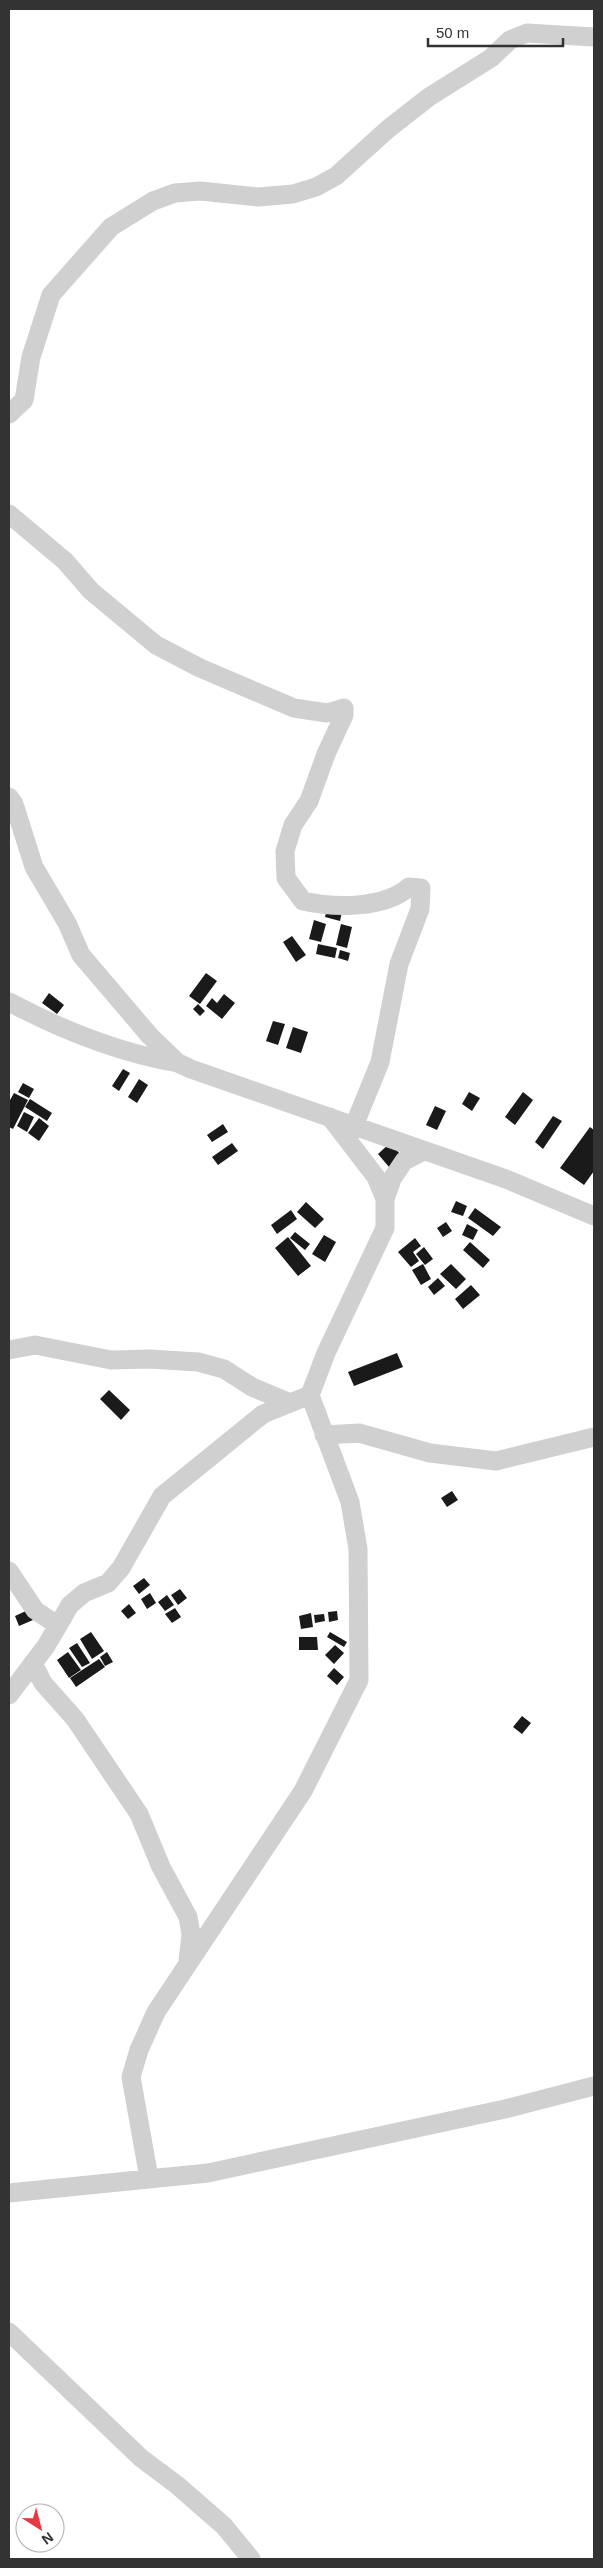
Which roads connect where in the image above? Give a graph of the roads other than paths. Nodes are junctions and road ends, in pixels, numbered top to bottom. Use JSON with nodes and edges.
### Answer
{"nodes":[{"id":1,"x":594,"y":37,"type":"edge"},
{"id":2,"x":9,"y":414,"type":"edge"},
{"id":3,"x":9,"y":514,"type":"edge"},
{"id":4,"x":9,"y":797,"type":"edge"},
{"id":5,"x":9,"y":1002,"type":"edge"},
{"id":6,"x":178,"y":1062,"type":"junction"},
{"id":7,"x":329,"y":1116,"type":"junction"},
{"id":8,"x":354,"y":1126,"type":"junction"},
{"id":9,"x":424,"y":1152,"type":"junction"},
{"id":10,"x":385,"y":1199,"type":"junction"},
{"id":11,"x":594,"y":1216,"type":"edge"},
{"id":12,"x":9,"y":1350,"type":"edge"},
{"id":13,"x":310,"y":1395,"type":"junction"},
{"id":14,"x":288,"y":1402,"type":"junction"},
{"id":15,"x":324,"y":1435,"type":"junction"},
{"id":16,"x":594,"y":1437,"type":"edge"},
{"id":17,"x":9,"y":1571,"type":"edge"},
{"id":18,"x":57,"y":1626,"type":"junction"},
{"id":19,"x":33,"y":1663,"type":"junction"},
{"id":20,"x":9,"y":1695,"type":"edge"},
{"id":21,"x":188,"y":1965,"type":"junction"},
{"id":22,"x":594,"y":2086,"type":"edge"},
{"id":23,"x":149,"y":2178,"type":"junction"},
{"id":24,"x":9,"y":2194,"type":"edge"},
{"id":25,"x":9,"y":2332,"type":"edge"},
{"id":26,"x":252,"y":2559,"type":"edge"}],
"edges":[{"from":1,"to":2,"type":"street"},
{"from":3,"to":8,"type":"street"},
{"from":4,"to":6,"type":"street"},
{"from":5,"to":6,"type":"street"},
{"from":6,"to":7,"type":"street"},
{"from":7,"to":8,"type":"street"},
{"from":7,"to":10,"type":"street"},
{"from":8,"to":9,"type":"street"},
{"from":9,"to":10,"type":"street"},
{"from":9,"to":11,"type":"street"},
{"from":10,"to":13,"type":"street"},
{"from":12,"to":14,"type":"street"},
{"from":13,"to":14,"type":"street"},
{"from":13,"to":15,"type":"street"},
{"from":14,"to":18,"type":"street"},
{"from":15,"to":16,"type":"street"},
{"from":15,"to":21,"type":"street"},
{"from":17,"to":18,"type":"street"},
{"from":18,"to":19,"type":"street"},
{"from":19,"to":20,"type":"street"},
{"from":19,"to":21,"type":"street"},
{"from":21,"to":23,"type":"street"},
{"from":22,"to":23,"type":"street"},
{"from":23,"to":24,"type":"street"},
{"from":25,"to":26,"type":"street"}]}
